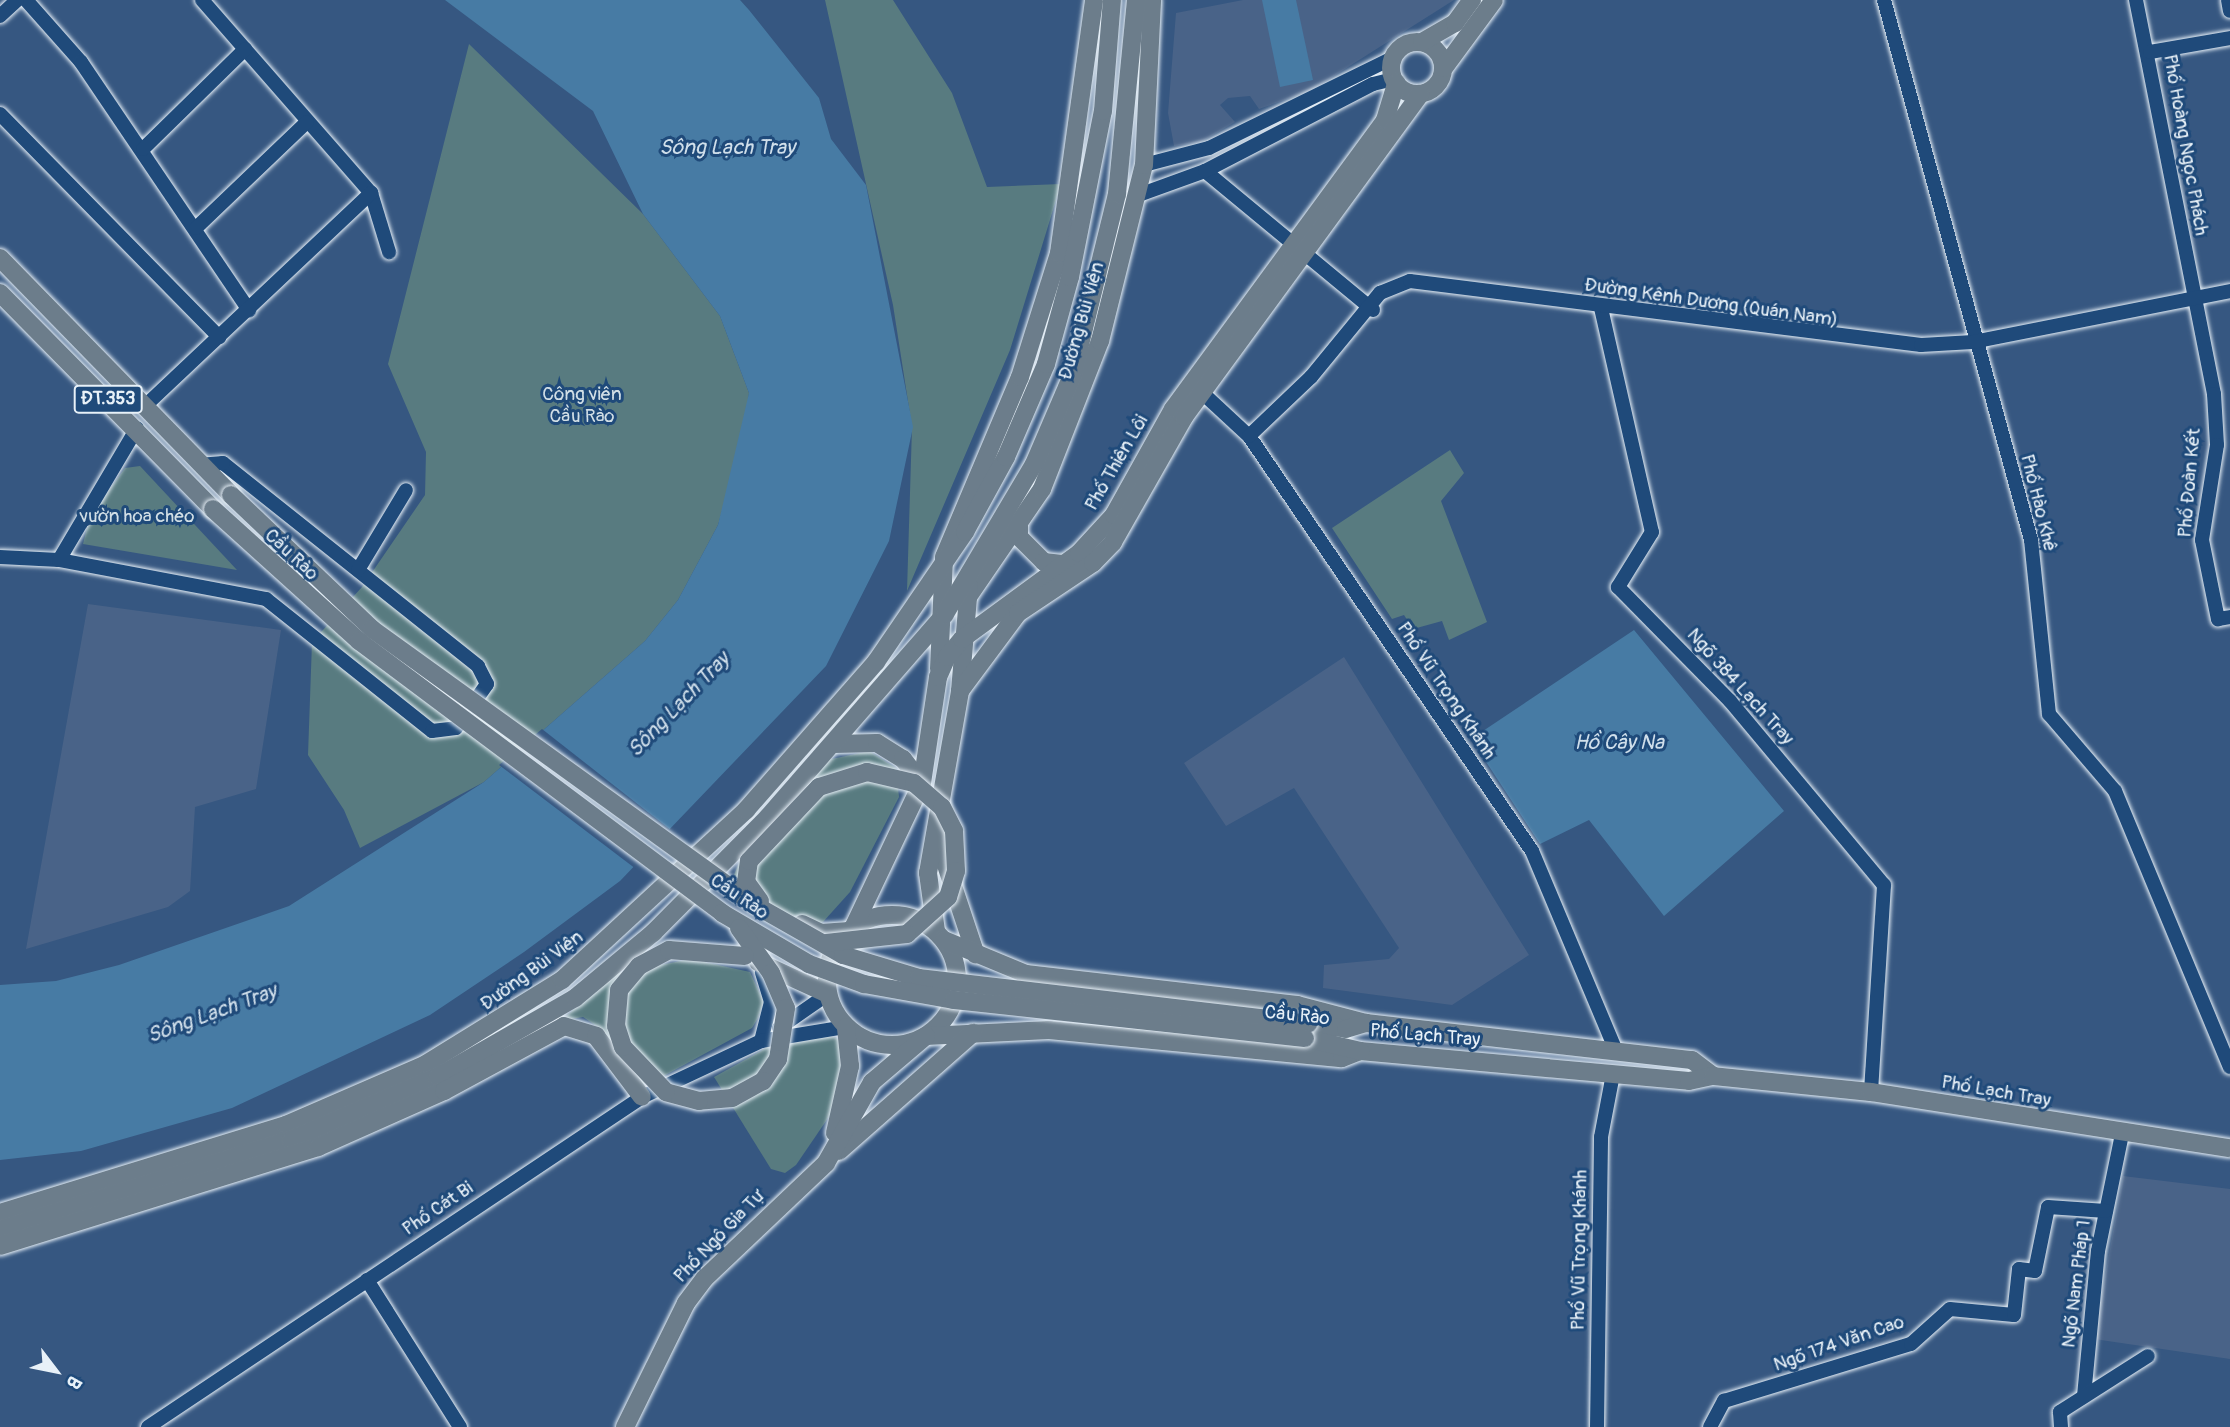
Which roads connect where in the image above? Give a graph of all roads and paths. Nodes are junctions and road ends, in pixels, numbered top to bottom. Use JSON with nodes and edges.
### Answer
{"nodes":[{"id":1,"x":17,"y":0,"type":"edge"},
{"id":2,"x":26,"y":0,"type":"edge"},
{"id":3,"x":202,"y":0,"type":"edge"},
{"id":4,"x":1094,"y":0,"type":"edge"},
{"id":5,"x":1112,"y":0,"type":"edge"},
{"id":6,"x":1136,"y":0,"type":"edge"},
{"id":7,"x":1152,"y":0,"type":"edge"},
{"id":8,"x":1472,"y":0,"type":"edge"},
{"id":9,"x":1494,"y":0,"type":"edge"},
{"id":10,"x":1884,"y":0,"type":"edge"},
{"id":11,"x":2136,"y":0,"type":"edge"},
{"id":12,"x":2228,"y":0,"type":"edge"},
{"id":13,"x":2230,"y":11,"type":"edge"},
{"id":14,"x":0,"y":16,"type":"edge"},
{"id":15,"x":2230,"y":38,"type":"edge"},
{"id":16,"x":1422,"y":42,"type":"junction"},
{"id":17,"x":245,"y":50,"type":"junction"},
{"id":18,"x":2150,"y":52,"type":"junction"},
{"id":19,"x":1393,"y":58,"type":"junction"},
{"id":20,"x":1444,"y":68,"type":"junction"},
{"id":21,"x":1394,"y":81,"type":"junction"},
{"id":22,"x":1420,"y":94,"type":"junction"},
{"id":23,"x":1103,"y":111,"type":"junction"},
{"id":24,"x":0,"y":114,"type":"edge"},
{"id":25,"x":1083,"y":114,"type":"junction"},
{"id":26,"x":307,"y":122,"type":"junction"},
{"id":27,"x":1389,"y":125,"type":"junction"},
{"id":28,"x":143,"y":149,"type":"junction"},
{"id":29,"x":1144,"y":165,"type":"junction"},
{"id":30,"x":1205,"y":171,"type":"junction"},
{"id":31,"x":371,"y":192,"type":"junction"},
{"id":32,"x":1136,"y":196,"type":"junction"},
{"id":33,"x":196,"y":228,"type":"junction"},
{"id":34,"x":1301,"y":247,"type":"junction"},
{"id":35,"x":389,"y":252,"type":"dead end"},
{"id":36,"x":0,"y":258,"type":"edge"},
{"id":37,"x":2230,"y":291,"type":"edge"},
{"id":38,"x":0,"y":293,"type":"edge"},
{"id":39,"x":2192,"y":297,"type":"junction"},
{"id":40,"x":1601,"y":308,"type":"junction"},
{"id":41,"x":248,"y":310,"type":"junction"},
{"id":42,"x":1373,"y":310,"type":"junction"},
{"id":43,"x":219,"y":337,"type":"junction"},
{"id":44,"x":1973,"y":342,"type":"junction"},
{"id":45,"x":1197,"y":389,"type":"junction"},
{"id":46,"x":145,"y":406,"type":"junction"},
{"id":47,"x":137,"y":428,"type":"junction"},
{"id":48,"x":1249,"y":436,"type":"junction"},
{"id":49,"x":202,"y":465,"type":"junction"},
{"id":50,"x":406,"y":490,"type":"dead end"},
{"id":51,"x":1019,"y":526,"type":"junction"},
{"id":52,"x":0,"y":556,"type":"edge"},
{"id":53,"x":944,"y":557,"type":"junction"},
{"id":54,"x":59,"y":560,"type":"junction"},
{"id":55,"x":1062,"y":564,"type":"junction"},
{"id":56,"x":358,"y":570,"type":"junction"},
{"id":57,"x":970,"y":576,"type":"junction"},
{"id":58,"x":968,"y":597,"type":"junction"},
{"id":59,"x":945,"y":614,"type":"junction"},
{"id":60,"x":2230,"y":617,"type":"edge"},
{"id":61,"x":962,"y":639,"type":"junction"},
{"id":62,"x":938,"y":677,"type":"junction"},
{"id":63,"x":960,"y":691,"type":"junction"},
{"id":64,"x":834,"y":744,"type":"junction"},
{"id":65,"x":922,"y":783,"type":"junction"},
{"id":66,"x":934,"y":830,"type":"junction"},
{"id":67,"x":732,"y":920,"type":"junction"},
{"id":68,"x":851,"y":929,"type":"junction"},
{"id":69,"x":940,"y":936,"type":"junction"},
{"id":70,"x":821,"y":943,"type":"junction"},
{"id":71,"x":976,"y":955,"type":"junction"},
{"id":72,"x":750,"y":958,"type":"junction"},
{"id":73,"x":1026,"y":974,"type":"junction"},
{"id":74,"x":828,"y":994,"type":"junction"},
{"id":75,"x":1366,"y":1023,"type":"junction"},
{"id":76,"x":846,"y":1027,"type":"junction"},
{"id":77,"x":1307,"y":1031,"type":"junction"},
{"id":78,"x":1014,"y":1032,"type":"junction"},
{"id":79,"x":974,"y":1033,"type":"junction"},
{"id":80,"x":926,"y":1036,"type":"junction"},
{"id":81,"x":761,"y":1041,"type":"junction"},
{"id":82,"x":1360,"y":1051,"type":"junction"},
{"id":83,"x":1616,"y":1051,"type":"junction"},
{"id":84,"x":2230,"y":1067,"type":"edge"},
{"id":85,"x":1613,"y":1074,"type":"junction"},
{"id":86,"x":1713,"y":1076,"type":"junction"},
{"id":87,"x":441,"y":1084,"type":"junction"},
{"id":88,"x":1871,"y":1092,"type":"junction"},
{"id":89,"x":642,"y":1097,"type":"junction"},
{"id":90,"x":2122,"y":1134,"type":"junction"},
{"id":91,"x":2230,"y":1149,"type":"edge"},
{"id":92,"x":826,"y":1163,"type":"junction"},
{"id":93,"x":2106,"y":1211,"type":"junction"},
{"id":94,"x":0,"y":1213,"type":"edge"},
{"id":95,"x":0,"y":1230,"type":"edge"},
{"id":96,"x":0,"y":1246,"type":"edge"},
{"id":97,"x":367,"y":1280,"type":"junction"},
{"id":98,"x":2148,"y":1356,"type":"dead end"},
{"id":99,"x":2084,"y":1396,"type":"junction"},
{"id":100,"x":148,"y":1427,"type":"edge"},
{"id":101,"x":460,"y":1427,"type":"edge"},
{"id":102,"x":625,"y":1427,"type":"edge"},
{"id":103,"x":1597,"y":1427,"type":"edge"},
{"id":104,"x":1710,"y":1427,"type":"edge"},
{"id":105,"x":2061,"y":1427,"type":"edge"}],
"edges":[{"from":1,"to":14,"type":"street"},
{"from":2,"to":28,"type":"street"},
{"from":3,"to":17,"type":"street"},
{"from":4,"to":25,"type":"main road","name":"Đường Bùi Viện"},
{"from":5,"to":23,"type":"main road","name":"Đường Bùi Viện"},
{"from":6,"to":57,"type":"main road","name":"Đường Bùi Viện"},
{"from":7,"to":29,"type":"main road","name":"Đường Bùi Viện"},
{"from":8,"to":16,"type":"main road"},
{"from":9,"to":20,"type":"main road"},
{"from":10,"to":44,"type":"street","name":"Phố Hào Khê"},
{"from":11,"to":18,"type":"street","name":"Phố Hoàng Ngọc Phách"},
{"from":12,"to":13,"type":"street"},
{"from":15,"to":18,"type":"street"},
{"from":16,"to":19,"type":"main road"},
{"from":16,"to":20,"type":"main road"},
{"from":17,"to":26,"type":"street"},
{"from":17,"to":28,"type":"street"},
{"from":18,"to":39,"type":"street","name":"Phố Hoàng Ngọc Phách"},
{"from":19,"to":21,"type":"main road"},
{"from":19,"to":29,"type":"street"},
{"from":20,"to":22,"type":"main road"},
{"from":21,"to":22,"type":"main road"},
{"from":21,"to":27,"type":"main road","name":"Phố Thiên Lôi"},
{"from":21,"to":30,"type":"street"},
{"from":22,"to":27,"type":"main road","name":"Phố Thiên Lôi"},
{"from":23,"to":25,"type":"main road"},
{"from":23,"to":53,"type":"main road","name":"Đường Bùi Viện"},
{"from":24,"to":43,"type":"street"},
{"from":25,"to":53,"type":"main road","name":"Đường Bùi Viện"},
{"from":26,"to":31,"type":"street"},
{"from":26,"to":33,"type":"street"},
{"from":27,"to":34,"type":"main road","name":"Phố Thiên Lôi"},
{"from":28,"to":33,"type":"street"},
{"from":29,"to":32,"type":"main road","name":"Đường Bùi Viện"},
{"from":30,"to":32,"type":"street"},
{"from":30,"to":34,"type":"street"},
{"from":31,"to":35,"type":"street"},
{"from":31,"to":41,"type":"street"},
{"from":32,"to":51,"type":"main road","name":"Đường Bùi Viện"},
{"from":33,"to":41,"type":"street"},
{"from":34,"to":42,"type":"street"},
{"from":34,"to":45,"type":"main road","name":"Phố Thiên Lôi"},
{"from":36,"to":46,"type":"main road","number":"ĐT.353"},
{"from":37,"to":39,"type":"street","name":"Đường Kênh Dương (Quán Nam)"},
{"from":38,"to":47,"type":"main road","number":"ĐT.353"},
{"from":39,"to":44,"type":"street","name":"Đường Kênh Dương (Quán Nam)"},
{"from":39,"to":60,"type":"street","name":"Phố Đoàn Kết"},
{"from":40,"to":42,"type":"street","name":"Đường Kênh Dương (Quán Nam)"},
{"from":40,"to":44,"type":"street","name":"Đường Kênh Dương (Quán Nam)"},
{"from":40,"to":88,"type":"street","name":"Ngõ 384 Lạch Tray"},
{"from":41,"to":43,"type":"street"},
{"from":42,"to":48,"type":"street","name":"Đường Kênh Dương (Quán Nam)"},
{"from":43,"to":46,"type":"street"},
{"from":44,"to":84,"type":"street","name":"Phố Hào Khê"},
{"from":45,"to":48,"type":"street","name":"Phố Vũ Trọng Khánh"},
{"from":45,"to":55,"type":"main road","name":"Phố Thiên Lôi"},
{"from":45,"to":63,"type":"main road","name":"Phố Thiên Lôi"},
{"from":46,"to":49,"type":"main road","number":"ĐT.353"},
{"from":47,"to":54,"type":"street"},
{"from":47,"to":67,"type":"main road","name":"Cầu Rào","number":"ĐT.353","bridge":true},
{"from":48,"to":83,"type":"street","name":"Phố Vũ Trọng Khánh"},
{"from":49,"to":56,"type":"street"},
{"from":49,"to":70,"type":"main road","name":"Cầu Rào","number":"ĐT.353","bridge":true},
{"from":50,"to":56,"type":"street"},
{"from":51,"to":55,"type":"main road"},
{"from":51,"to":58,"type":"main road","name":"Đường Bùi Viện"},
{"from":52,"to":54,"type":"street"},
{"from":53,"to":59,"type":"main road"},
{"from":53,"to":94,"type":"main road","name":"Đường Bùi Viện"},
{"from":54,"to":56,"type":"street"},
{"from":55,"to":61,"type":"main road","name":"Phố Thiên Lôi"},
{"from":57,"to":58,"type":"main road"},
{"from":57,"to":59,"type":"main road","name":"Đường Bùi Viện"},
{"from":58,"to":59,"type":"main road","name":"Đường Bùi Viện"},
{"from":58,"to":61,"type":"main road"},
{"from":59,"to":62,"type":"main road"},
{"from":59,"to":64,"type":"main road","name":"Đường Bùi Viện"},
{"from":61,"to":62,"type":"main road","name":"Phố Thiên Lôi"},
{"from":61,"to":63,"type":"main road"},
{"from":62,"to":65,"type":"main road","name":"Phố Thiên Lôi"},
{"from":63,"to":66,"type":"main road","name":"Phố Thiên Lôi"},
{"from":64,"to":65,"type":"main road"},
{"from":64,"to":87,"type":"main road","name":"Đường Bùi Viện"},
{"from":65,"to":68,"type":"main road","name":"Phố Thiên Lôi"},
{"from":66,"to":69,"type":"main road","name":"Phố Thiên Lôi"},
{"from":66,"to":71,"type":"main road"},
{"from":67,"to":72,"type":"main road","bridge":true},
{"from":67,"to":77,"type":"main road","name":"Cầu Rào","bridge":true},
{"from":68,"to":69,"type":"main road"},
{"from":68,"to":70,"type":"main road","bridge":true},
{"from":68,"to":74,"type":"main road"},
{"from":69,"to":71,"type":"main road","name":"Phố Lạch Tray"},
{"from":69,"to":80,"type":"main road"},
{"from":70,"to":77,"type":"main road","name":"Cầu Rào","bridge":true},
{"from":71,"to":73,"type":"main road","name":"Phố Lạch Tray"},
{"from":72,"to":74,"type":"main road"},
{"from":72,"to":81,"type":"street"},
{"from":73,"to":75,"type":"main road","name":"Phố Lạch Tray"},
{"from":73,"to":78,"type":"main road"},
{"from":74,"to":76,"type":"main road"},
{"from":74,"to":81,"type":"street","name":"Phố Cát Bi"},
{"from":75,"to":77,"type":"main road","name":"Cầu Rào"},
{"from":75,"to":83,"type":"main road","name":"Phố Lạch Tray"},
{"from":76,"to":80,"type":"main road"},
{"from":76,"to":81,"type":"street","name":"Phố Cát Bi"},
{"from":76,"to":92,"type":"main road"},
{"from":77,"to":82,"type":"main road","name":"Cầu Rào"},
{"from":78,"to":79,"type":"main road","name":"Phố Lạch Tray"},
{"from":78,"to":82,"type":"main road","name":"Phố Lạch Tray"},
{"from":79,"to":80,"type":"main road","name":"Phố Lạch Tray"},
{"from":79,"to":92,"type":"main road"},
{"from":80,"to":92,"type":"main road","name":"Phố Ngô Gia Tự"},
{"from":81,"to":89,"type":"street","name":"Phố Cát Bi"},
{"from":82,"to":85,"type":"main road","name":"Phố Lạch Tray"},
{"from":83,"to":86,"type":"main road","name":"Phố Lạch Tray"},
{"from":85,"to":86,"type":"main road","name":"Phố Lạch Tray"},
{"from":85,"to":103,"type":"street","name":"Phố Vũ Trọng Khánh"},
{"from":86,"to":88,"type":"main road","name":"Phố Lạch Tray"},
{"from":87,"to":89,"type":"main road","name":"Đường Bùi Viện"},
{"from":87,"to":95,"type":"main road","name":"Đường Bùi Viện"},
{"from":87,"to":96,"type":"main road","name":"Đường Bùi Viện"},
{"from":88,"to":90,"type":"main road","name":"Phố Lạch Tray"},
{"from":89,"to":97,"type":"street","name":"Phố Cát Bi"},
{"from":90,"to":91,"type":"main road","name":"Phố Lạch Tray"},
{"from":90,"to":93,"type":"street","name":"Ngõ Nam Pháp 1"},
{"from":92,"to":102,"type":"main road","name":"Phố Ngô Gia Tự"},
{"from":93,"to":99,"type":"street","name":"Ngõ Nam Pháp 1"},
{"from":93,"to":104,"type":"street","name":"Ngõ 174 Văn Cao"},
{"from":97,"to":100,"type":"street","name":"Phố Cát Bi"},
{"from":97,"to":101,"type":"street"},
{"from":98,"to":99,"type":"street"},
{"from":99,"to":105,"type":"street"}]}
